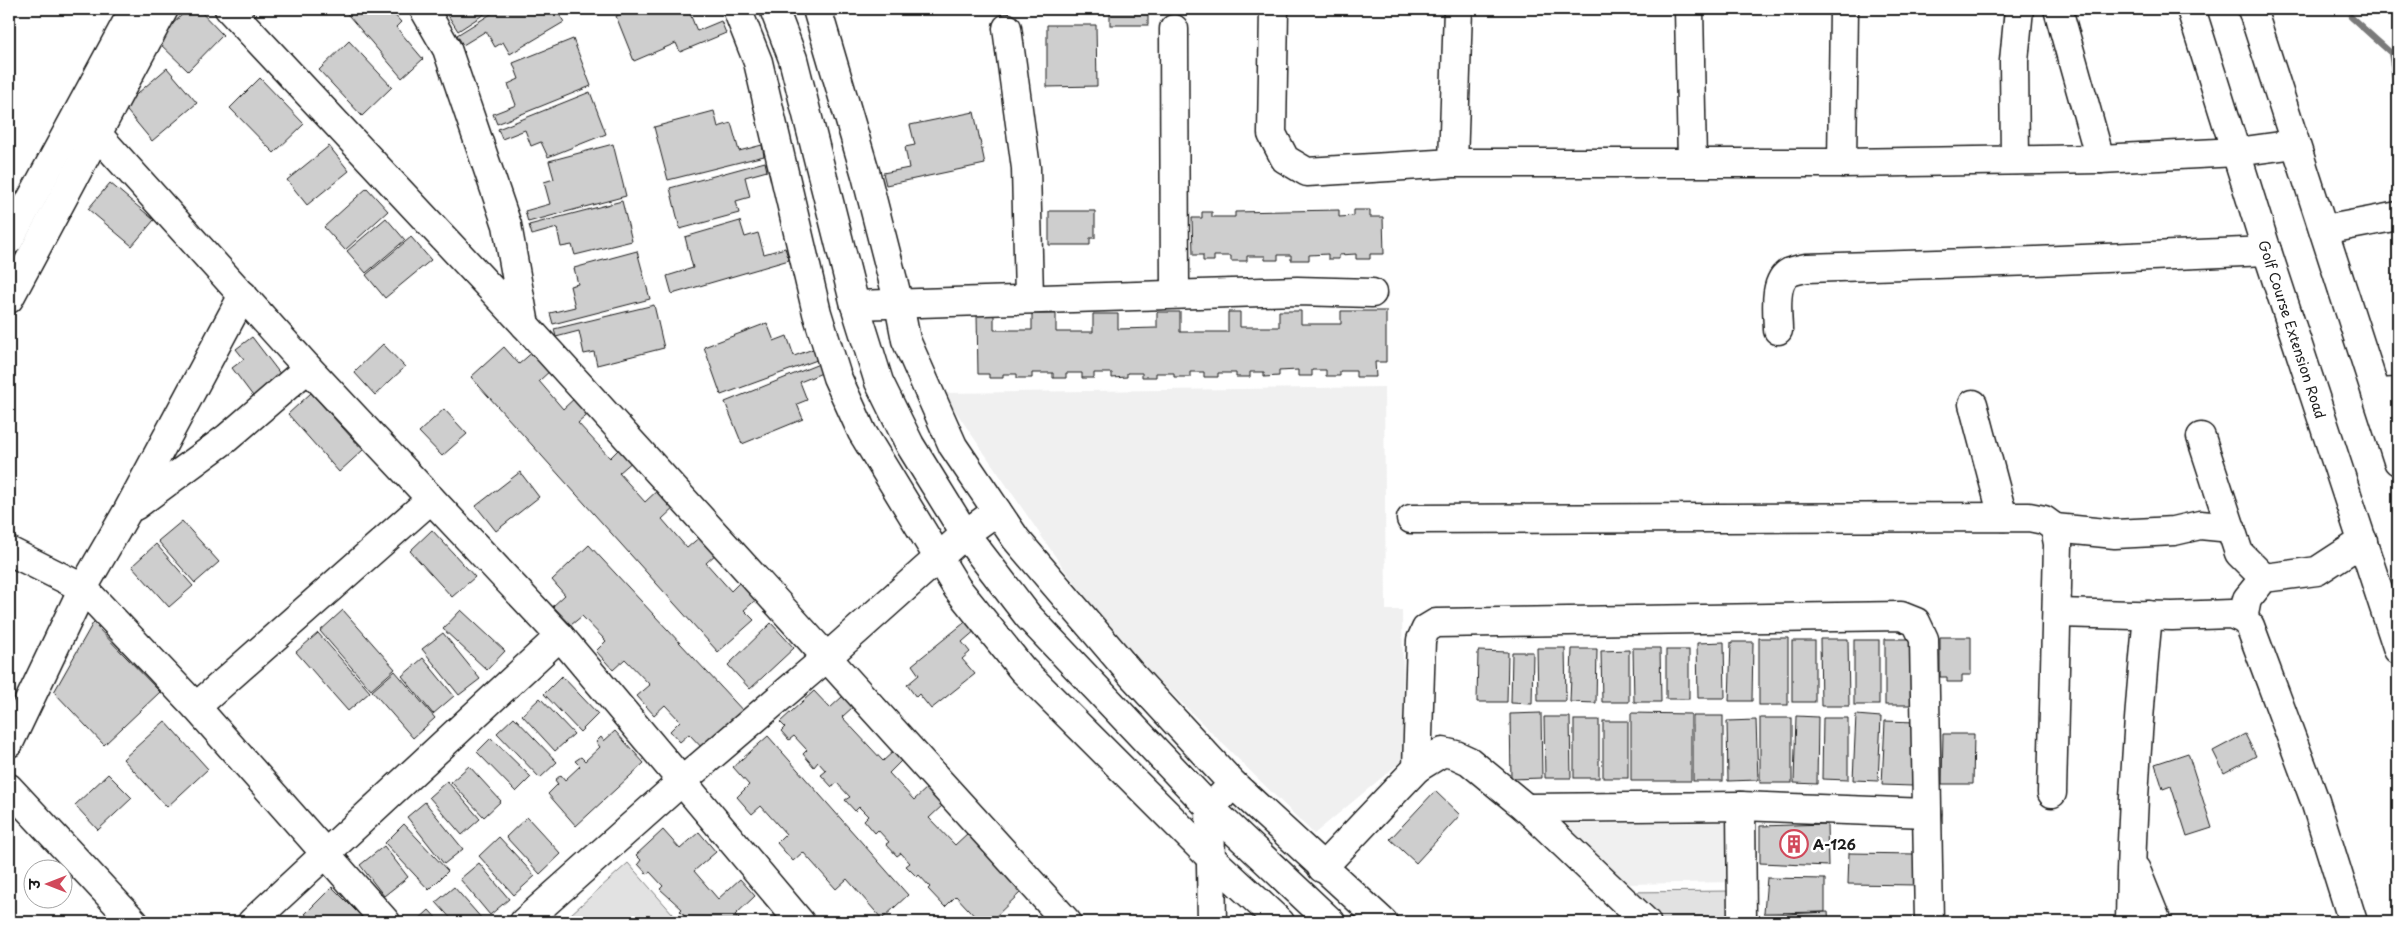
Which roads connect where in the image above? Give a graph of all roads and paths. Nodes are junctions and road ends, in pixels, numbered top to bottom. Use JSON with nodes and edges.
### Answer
{"nodes":[{"id":1,"x":134,"y":9,"type":"edge"},
{"id":2,"x":164,"y":9,"type":"edge"},
{"id":3,"x":229,"y":9,"type":"edge"},
{"id":4,"x":424,"y":9,"type":"edge"},
{"id":5,"x":737,"y":9,"type":"edge"},
{"id":6,"x":774,"y":9,"type":"edge"},
{"id":7,"x":817,"y":9,"type":"edge"},
{"id":8,"x":1274,"y":9,"type":"edge"},
{"id":9,"x":1458,"y":9,"type":"edge"},
{"id":10,"x":1689,"y":9,"type":"edge"},
{"id":11,"x":1844,"y":9,"type":"edge"},
{"id":12,"x":2019,"y":9,"type":"edge"},
{"id":13,"x":2058,"y":9,"type":"edge"},
{"id":14,"x":2191,"y":9,"type":"edge"},
{"id":15,"x":2252,"y":9,"type":"edge"},
{"id":16,"x":1007,"y":28,"type":"dead end"},
{"id":17,"x":1174,"y":29,"type":"dead end"},
{"id":18,"x":78,"y":113,"type":"junction"},
{"id":19,"x":98,"y":133,"type":"junction"},
{"id":20,"x":2296,"y":144,"type":"junction"},
{"id":21,"x":2237,"y":152,"type":"junction"},
{"id":22,"x":2100,"y":159,"type":"junction"},
{"id":23,"x":2015,"y":160,"type":"junction"},
{"id":24,"x":1692,"y":162,"type":"junction"},
{"id":25,"x":1453,"y":163,"type":"junction"},
{"id":26,"x":1842,"y":163,"type":"junction"},
{"id":27,"x":2398,"y":216,"type":"edge"},
{"id":28,"x":2324,"y":230,"type":"junction"},
{"id":29,"x":9,"y":240,"type":"edge"},
{"id":30,"x":2267,"y":251,"type":"junction"},
{"id":31,"x":1372,"y":293,"type":"dead end"},
{"id":32,"x":1175,"y":294,"type":"junction"},
{"id":33,"x":243,"y":295,"type":"junction"},
{"id":34,"x":1029,"y":298,"type":"junction"},
{"id":35,"x":9,"y":299,"type":"edge"},
{"id":36,"x":899,"y":304,"type":"junction"},
{"id":37,"x":855,"y":305,"type":"junction"},
{"id":38,"x":525,"y":325,"type":"junction"},
{"id":39,"x":1778,"y":330,"type":"dead end"},
{"id":40,"x":308,"y":368,"type":"junction"},
{"id":41,"x":2387,"y":392,"type":"edge"},
{"id":42,"x":1973,"y":404,"type":"dead end"},
{"id":43,"x":2201,"y":437,"type":"dead end"},
{"id":44,"x":2398,"y":461,"type":"edge"},
{"id":45,"x":431,"y":499,"type":"junction"},
{"id":46,"x":127,"y":512,"type":"junction"},
{"id":47,"x":997,"y":512,"type":"junction"},
{"id":48,"x":2003,"y":517,"type":"junction"},
{"id":49,"x":1411,"y":519,"type":"dead end"},
{"id":50,"x":2055,"y":528,"type":"junction"},
{"id":51,"x":2231,"y":528,"type":"junction"},
{"id":52,"x":965,"y":534,"type":"junction"},
{"id":53,"x":2362,"y":541,"type":"junction"},
{"id":54,"x":9,"y":551,"type":"edge"},
{"id":55,"x":938,"y":558,"type":"junction"},
{"id":56,"x":2264,"y":578,"type":"junction"},
{"id":57,"x":84,"y":588,"type":"junction"},
{"id":58,"x":2057,"y":612,"type":"junction"},
{"id":59,"x":2148,"y":615,"type":"junction"},
{"id":60,"x":2243,"y":620,"type":"junction"},
{"id":61,"x":560,"y":636,"type":"junction"},
{"id":62,"x":2398,"y":650,"type":"edge"},
{"id":63,"x":826,"y":658,"type":"junction"},
{"id":64,"x":196,"y":707,"type":"junction"},
{"id":65,"x":9,"y":743,"type":"edge"},
{"id":66,"x":1417,"y":768,"type":"junction"},
{"id":67,"x":681,"y":782,"type":"junction"},
{"id":68,"x":1233,"y":784,"type":"junction"},
{"id":69,"x":9,"y":788,"type":"edge"},
{"id":70,"x":2052,"y":793,"type":"dead end"},
{"id":71,"x":1741,"y":806,"type":"junction"},
{"id":72,"x":1210,"y":808,"type":"junction"},
{"id":73,"x":1526,"y":808,"type":"junction"},
{"id":74,"x":1927,"y":813,"type":"junction"},
{"id":75,"x":326,"y":856,"type":"junction"},
{"id":76,"x":2130,"y":857,"type":"junction"},
{"id":77,"x":1211,"y":858,"type":"junction"},
{"id":78,"x":1322,"y":868,"type":"junction"},
{"id":79,"x":134,"y":922,"type":"edge"},
{"id":80,"x":252,"y":922,"type":"edge"},
{"id":81,"x":386,"y":922,"type":"edge"},
{"id":82,"x":524,"y":922,"type":"edge"},
{"id":83,"x":800,"y":922,"type":"edge"},
{"id":84,"x":1067,"y":922,"type":"edge"},
{"id":85,"x":1212,"y":922,"type":"edge"},
{"id":86,"x":1280,"y":922,"type":"edge"},
{"id":87,"x":1331,"y":922,"type":"edge"},
{"id":88,"x":1383,"y":922,"type":"edge"},
{"id":89,"x":1646,"y":922,"type":"edge"},
{"id":90,"x":1742,"y":922,"type":"edge"},
{"id":91,"x":1929,"y":922,"type":"edge"},
{"id":92,"x":2130,"y":922,"type":"edge"},
{"id":93,"x":2157,"y":922,"type":"edge"},
{"id":94,"x":2353,"y":922,"type":"edge"}],
"edges":[{"from":1,"to":18,"type":"street"},
{"from":2,"to":19,"type":"street"},
{"from":3,"to":38,"type":"street"},
{"from":4,"to":38,"type":"street"},
{"from":5,"to":55,"type":"street"},
{"from":6,"to":37,"type":"street"},
{"from":7,"to":36,"type":"street"},
{"from":8,"to":25,"type":"street"},
{"from":9,"to":25,"type":"street"},
{"from":10,"to":24,"type":"street"},
{"from":11,"to":26,"type":"street"},
{"from":12,"to":23,"type":"street"},
{"from":13,"to":22,"type":"street"},
{"from":14,"to":21,"type":"street","name":"Golf Course Extension Road"},
{"from":15,"to":20,"type":"street"},
{"from":16,"to":34,"type":"street"},
{"from":17,"to":32,"type":"street"},
{"from":18,"to":19,"type":"street"},
{"from":18,"to":29,"type":"street"},
{"from":19,"to":33,"type":"street"},
{"from":19,"to":35,"type":"street"},
{"from":20,"to":21,"type":"street"},
{"from":20,"to":28,"type":"street"},
{"from":21,"to":22,"type":"street"},
{"from":21,"to":30,"type":"street","name":"Golf Course Extension Road"},
{"from":22,"to":23,"type":"street"},
{"from":23,"to":26,"type":"street"},
{"from":24,"to":25,"type":"street"},
{"from":24,"to":26,"type":"street"},
{"from":27,"to":28,"type":"street"},
{"from":28,"to":41,"type":"street"},
{"from":30,"to":39,"type":"street"},
{"from":30,"to":53,"type":"street","name":"Golf Course Extension Road"},
{"from":31,"to":32,"type":"street"},
{"from":32,"to":34,"type":"street"},
{"from":33,"to":40,"type":"street"},
{"from":33,"to":46,"type":"street"},
{"from":34,"to":36,"type":"street"},
{"from":36,"to":37,"type":"street"},
{"from":36,"to":47,"type":"street"},
{"from":37,"to":52,"type":"street"},
{"from":38,"to":63,"type":"street"},
{"from":40,"to":45,"type":"street"},
{"from":40,"to":46,"type":"street"},
{"from":41,"to":44,"type":"street"},
{"from":42,"to":48,"type":"street"},
{"from":43,"to":51,"type":"street"},
{"from":45,"to":61,"type":"street"},
{"from":45,"to":64,"type":"street"},
{"from":46,"to":57,"type":"street"},
{"from":47,"to":52,"type":"street"},
{"from":47,"to":68,"type":"street"},
{"from":48,"to":49,"type":"street"},
{"from":48,"to":50,"type":"street"},
{"from":50,"to":51,"type":"street"},
{"from":50,"to":58,"type":"street"},
{"from":51,"to":56,"type":"street"},
{"from":52,"to":55,"type":"street"},
{"from":52,"to":72,"type":"street"},
{"from":53,"to":56,"type":"street"},
{"from":53,"to":62,"type":"street","name":"Golf Course Extension Road"},
{"from":54,"to":57,"type":"street"},
{"from":55,"to":63,"type":"street"},
{"from":55,"to":77,"type":"street"},
{"from":56,"to":60,"type":"street"},
{"from":57,"to":64,"type":"street"},
{"from":57,"to":65,"type":"street"},
{"from":58,"to":59,"type":"street"},
{"from":58,"to":70,"type":"street"},
{"from":59,"to":60,"type":"street"},
{"from":59,"to":76,"type":"street"},
{"from":60,"to":94,"type":"street"},
{"from":61,"to":67,"type":"street"},
{"from":61,"to":75,"type":"street"},
{"from":63,"to":67,"type":"street"},
{"from":63,"to":84,"type":"street"},
{"from":64,"to":75,"type":"street"},
{"from":66,"to":73,"type":"street"},
{"from":66,"to":74,"type":"street"},
{"from":66,"to":78,"type":"street"},
{"from":67,"to":82,"type":"street"},
{"from":67,"to":83,"type":"street"},
{"from":68,"to":72,"type":"street"},
{"from":68,"to":78,"type":"street"},
{"from":69,"to":79,"type":"street"},
{"from":71,"to":73,"type":"street"},
{"from":71,"to":74,"type":"street"},
{"from":71,"to":90,"type":"street"},
{"from":72,"to":77,"type":"street"},
{"from":72,"to":87,"type":"street"},
{"from":73,"to":89,"type":"street"},
{"from":74,"to":91,"type":"street"},
{"from":75,"to":80,"type":"street"},
{"from":75,"to":81,"type":"street"},
{"from":76,"to":92,"type":"street"},
{"from":76,"to":93,"type":"street"},
{"from":77,"to":85,"type":"street"},
{"from":77,"to":86,"type":"street"},
{"from":78,"to":88,"type":"street"}]}
